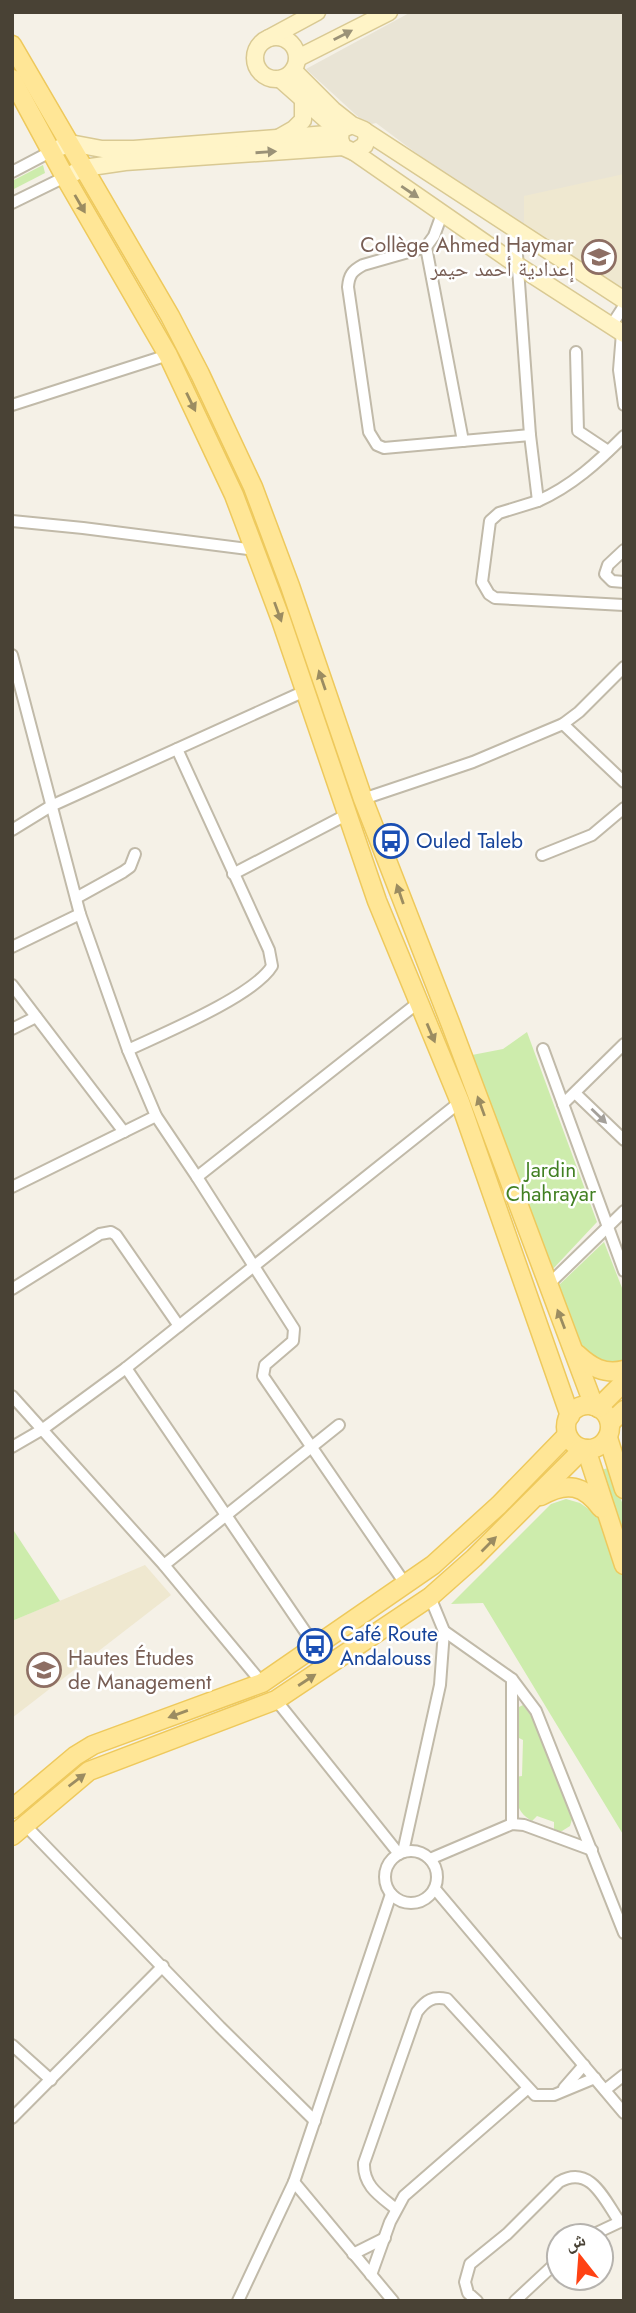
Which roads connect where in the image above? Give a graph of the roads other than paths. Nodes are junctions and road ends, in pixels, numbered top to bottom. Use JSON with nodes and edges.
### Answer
{"nodes":[{"id":1,"x":317,"y":12,"type":"edge"},
{"id":2,"x":389,"y":12,"type":"edge"},
{"id":3,"x":268,"y":38,"type":"junction"},
{"id":4,"x":12,"y":45,"type":"edge"},
{"id":5,"x":290,"y":69,"type":"junction"},
{"id":6,"x":12,"y":79,"type":"edge"},
{"id":7,"x":303,"y":99,"type":"junction"},
{"id":8,"x":349,"y":136,"type":"junction"},
{"id":9,"x":279,"y":138,"type":"junction"},
{"id":10,"x":70,"y":143,"type":"junction"},
{"id":11,"x":52,"y":151,"type":"junction"},
{"id":12,"x":84,"y":168,"type":"junction"},
{"id":13,"x":12,"y":172,"type":"edge"},
{"id":14,"x":65,"y":177,"type":"junction"},
{"id":15,"x":12,"y":204,"type":"edge"},
{"id":16,"x":442,"y":214,"type":"junction"},
{"id":17,"x":515,"y":227,"type":"junction"},
{"id":18,"x":426,"y":247,"type":"junction"},
{"id":19,"x":517,"y":265,"type":"junction"},
{"id":20,"x":624,"y":300,"type":"edge"},
{"id":21,"x":624,"y":306,"type":"edge"},
{"id":22,"x":619,"y":331,"type":"edge"},
{"id":23,"x":576,"y":352,"type":"dead end"},
{"id":24,"x":168,"y":355,"type":"junction"},
{"id":25,"x":12,"y":405,"type":"edge"},
{"id":26,"x":624,"y":405,"type":"edge"},
{"id":27,"x":530,"y":435,"type":"junction"},
{"id":28,"x":624,"y":436,"type":"edge"},
{"id":29,"x":463,"y":441,"type":"junction"},
{"id":30,"x":608,"y":451,"type":"junction"},
{"id":31,"x":538,"y":501,"type":"junction"},
{"id":32,"x":12,"y":521,"type":"edge"},
{"id":33,"x":256,"y":550,"type":"junction"},
{"id":34,"x":624,"y":550,"type":"edge"},
{"id":35,"x":624,"y":582,"type":"edge"},
{"id":36,"x":624,"y":605,"type":"edge"},
{"id":37,"x":12,"y":655,"type":"edge"},
{"id":38,"x":624,"y":667,"type":"edge"},
{"id":39,"x":305,"y":691,"type":"junction"},
{"id":40,"x":563,"y":724,"type":"junction"},
{"id":41,"x":177,"y":749,"type":"junction"},
{"id":42,"x":624,"y":782,"type":"edge"},
{"id":43,"x":363,"y":799,"type":"junction"},
{"id":44,"x":51,"y":806,"type":"junction"},
{"id":45,"x":624,"y":808,"type":"edge"},
{"id":46,"x":346,"y":815,"type":"junction"},
{"id":47,"x":12,"y":830,"type":"edge"},
{"id":48,"x":135,"y":854,"type":"dead end"},
{"id":49,"x":542,"y":855,"type":"dead end"},
{"id":50,"x":233,"y":874,"type":"junction"},
{"id":51,"x":76,"y":898,"type":"junction"},
{"id":52,"x":80,"y":914,"type":"junction"},
{"id":53,"x":12,"y":947,"type":"edge"},
{"id":54,"x":12,"y":985,"type":"edge"},
{"id":55,"x":418,"y":1002,"type":"junction"},
{"id":56,"x":36,"y":1017,"type":"junction"},
{"id":57,"x":12,"y":1030,"type":"edge"},
{"id":58,"x":624,"y":1044,"type":"edge"},
{"id":59,"x":543,"y":1049,"type":"dead end"},
{"id":60,"x":128,"y":1050,"type":"junction"},
{"id":61,"x":575,"y":1093,"type":"junction"},
{"id":62,"x":460,"y":1102,"type":"junction"},
{"id":63,"x":563,"y":1104,"type":"junction"},
{"id":64,"x":156,"y":1116,"type":"junction"},
{"id":65,"x":124,"y":1132,"type":"junction"},
{"id":66,"x":624,"y":1140,"type":"edge"},
{"id":67,"x":197,"y":1177,"type":"junction"},
{"id":68,"x":12,"y":1187,"type":"edge"},
{"id":69,"x":624,"y":1211,"type":"edge"},
{"id":70,"x":607,"y":1227,"type":"junction"},
{"id":71,"x":253,"y":1267,"type":"junction"},
{"id":72,"x":624,"y":1271,"type":"edge"},
{"id":73,"x":548,"y":1285,"type":"junction"},
{"id":74,"x":12,"y":1289,"type":"edge"},
{"id":75,"x":179,"y":1326,"type":"junction"},
{"id":76,"x":575,"y":1352,"type":"junction"},
{"id":77,"x":126,"y":1368,"type":"junction"},
{"id":78,"x":624,"y":1370,"type":"edge"},
{"id":79,"x":624,"y":1382,"type":"edge"},
{"id":80,"x":12,"y":1396,"type":"edge"},
{"id":81,"x":596,"y":1407,"type":"junction"},
{"id":82,"x":624,"y":1410,"type":"edge"},
{"id":83,"x":569,"y":1416,"type":"junction"},
{"id":84,"x":339,"y":1425,"type":"dead end"},
{"id":85,"x":43,"y":1429,"type":"junction"},
{"id":86,"x":609,"y":1430,"type":"junction"},
{"id":87,"x":567,"y":1435,"type":"junction"},
{"id":88,"x":12,"y":1447,"type":"edge"},
{"id":89,"x":311,"y":1448,"type":"junction"},
{"id":90,"x":584,"y":1449,"type":"junction"},
{"id":91,"x":624,"y":1489,"type":"edge"},
{"id":92,"x":526,"y":1504,"type":"junction"},
{"id":93,"x":607,"y":1515,"type":"junction"},
{"id":94,"x":226,"y":1516,"type":"junction"},
{"id":95,"x":164,"y":1565,"type":"junction"},
{"id":96,"x":624,"y":1565,"type":"edge"},
{"id":97,"x":406,"y":1586,"type":"junction"},
{"id":98,"x":430,"y":1597,"type":"junction"},
{"id":99,"x":444,"y":1632,"type":"junction"},
{"id":100,"x":315,"y":1646,"type":"junction"},
{"id":101,"x":512,"y":1679,"type":"junction"},
{"id":102,"x":262,"y":1682,"type":"junction"},
{"id":103,"x":276,"y":1700,"type":"junction"},
{"id":104,"x":12,"y":1809,"type":"edge"},
{"id":105,"x":512,"y":1825,"type":"junction"},
{"id":106,"x":19,"y":1831,"type":"edge"},
{"id":107,"x":592,"y":1850,"type":"junction"},
{"id":108,"x":401,"y":1853,"type":"junction"},
{"id":109,"x":430,"y":1859,"type":"junction"},
{"id":110,"x":435,"y":1889,"type":"junction"},
{"id":111,"x":391,"y":1894,"type":"junction"},
{"id":112,"x":624,"y":1933,"type":"edge"},
{"id":113,"x":163,"y":1966,"type":"junction"},
{"id":114,"x":12,"y":2045,"type":"edge"},
{"id":115,"x":584,"y":2065,"type":"junction"},
{"id":116,"x":624,"y":2075,"type":"edge"},
{"id":117,"x":594,"y":2078,"type":"junction"},
{"id":118,"x":51,"y":2080,"type":"junction"},
{"id":119,"x":527,"y":2089,"type":"junction"},
{"id":120,"x":562,"y":2090,"type":"junction"},
{"id":121,"x":605,"y":2090,"type":"junction"},
{"id":122,"x":624,"y":2113,"type":"edge"},
{"id":123,"x":12,"y":2118,"type":"edge"},
{"id":124,"x":316,"y":2121,"type":"junction"},
{"id":125,"x":294,"y":2182,"type":"junction"},
{"id":126,"x":396,"y":2209,"type":"junction"},
{"id":127,"x":622,"y":2220,"type":"edge"},
{"id":128,"x":385,"y":2238,"type":"junction"},
{"id":129,"x":353,"y":2254,"type":"junction"},
{"id":130,"x":545,"y":2273,"type":"edge"},
{"id":131,"x":371,"y":2275,"type":"junction"},
{"id":132,"x":238,"y":2301,"type":"edge"},
{"id":133,"x":393,"y":2301,"type":"edge"},
{"id":134,"x":477,"y":2301,"type":"edge"},
{"id":135,"x":514,"y":2301,"type":"edge"}],
"edges":[{"from":1,"to":3,"type":"street"},
{"from":5,"to":2,"type":"street","one_way":true},
{"from":3,"to":5,"type":"street"},
{"from":3,"to":5,"type":"street"},
{"from":4,"to":10,"type":"main road"},
{"from":5,"to":7,"type":"street"},
{"from":5,"to":8,"type":"street"},
{"from":6,"to":11,"type":"main road"},
{"from":7,"to":8,"type":"street"},
{"from":7,"to":9,"type":"street"},
{"from":8,"to":9,"type":"street"},
{"from":12,"to":8,"type":"street","one_way":true},
{"from":8,"to":16,"type":"street","one_way":true},
{"from":8,"to":17,"type":"street"},
{"from":9,"to":10,"type":"street"},
{"from":10,"to":11,"type":"street"},
{"from":10,"to":12,"type":"main road"},
{"from":11,"to":13,"type":"street"},
{"from":11,"to":14,"type":"main road"},
{"from":12,"to":14,"type":"street"},
{"from":43,"to":12,"type":"main road","one_way":true},
{"from":14,"to":15,"type":"street"},
{"from":14,"to":24,"type":"main road","one_way":true},
{"from":16,"to":18,"type":"street"},
{"from":16,"to":19,"type":"street"},
{"from":17,"to":19,"type":"street"},
{"from":17,"to":20,"type":"street"},
{"from":18,"to":29,"type":"street"},
{"from":18,"to":29,"type":"street"},
{"from":19,"to":22,"type":"street"},
{"from":19,"to":27,"type":"street"},
{"from":21,"to":22,"type":"street"},
{"from":22,"to":26,"type":"street"},
{"from":23,"to":30,"type":"street"},
{"from":24,"to":25,"type":"street"},
{"from":24,"to":33,"type":"main road","one_way":true},
{"from":27,"to":29,"type":"street"},
{"from":27,"to":31,"type":"street"},
{"from":28,"to":30,"type":"street"},
{"from":30,"to":31,"type":"street"},
{"from":31,"to":36,"type":"street"},
{"from":32,"to":33,"type":"street"},
{"from":33,"to":39,"type":"main road","one_way":true},
{"from":34,"to":35,"type":"street"},
{"from":37,"to":44,"type":"street"},
{"from":38,"to":40,"type":"street"},
{"from":39,"to":41,"type":"street"},
{"from":39,"to":46,"type":"main road"},
{"from":40,"to":42,"type":"street"},
{"from":40,"to":43,"type":"street"},
{"from":41,"to":44,"type":"street"},
{"from":41,"to":50,"type":"street"},
{"from":73,"to":43,"type":"main road","one_way":true},
{"from":44,"to":47,"type":"street"},
{"from":44,"to":51,"type":"street"},
{"from":45,"to":49,"type":"street"},
{"from":46,"to":50,"type":"street"},
{"from":46,"to":55,"type":"main road"},
{"from":48,"to":51,"type":"street"},
{"from":50,"to":60,"type":"street"},
{"from":51,"to":52,"type":"street"},
{"from":52,"to":53,"type":"street"},
{"from":52,"to":60,"type":"street"},
{"from":54,"to":56,"type":"street"},
{"from":55,"to":62,"type":"main road","one_way":true},
{"from":55,"to":67,"type":"street"},
{"from":56,"to":57,"type":"street"},
{"from":56,"to":65,"type":"street"},
{"from":58,"to":61,"type":"street"},
{"from":59,"to":63,"type":"street"},
{"from":60,"to":64,"type":"street"},
{"from":61,"to":63,"type":"street"},
{"from":61,"to":66,"type":"street","one_way":true},
{"from":62,"to":71,"type":"street"},
{"from":62,"to":83,"type":"main road"},
{"from":63,"to":70,"type":"street"},
{"from":64,"to":65,"type":"street"},
{"from":64,"to":67,"type":"street"},
{"from":65,"to":68,"type":"street"},
{"from":67,"to":71,"type":"street"},
{"from":69,"to":70,"type":"street"},
{"from":70,"to":72,"type":"street"},
{"from":70,"to":73,"type":"street"},
{"from":71,"to":75,"type":"street"},
{"from":71,"to":89,"type":"street"},
{"from":76,"to":73,"type":"main road","one_way":true},
{"from":74,"to":75,"type":"street"},
{"from":75,"to":77,"type":"street"},
{"from":76,"to":78,"type":"main road"},
{"from":76,"to":81,"type":"main road"},
{"from":77,"to":85,"type":"street"},
{"from":77,"to":94,"type":"street"},
{"from":79,"to":81,"type":"main road"},
{"from":80,"to":85,"type":"street"},
{"from":81,"to":83,"type":"main road"},
{"from":81,"to":86,"type":"main road"},
{"from":82,"to":86,"type":"main road"},
{"from":83,"to":87,"type":"main road"},
{"from":84,"to":89,"type":"street"},
{"from":85,"to":88,"type":"street"},
{"from":85,"to":95,"type":"street"},
{"from":86,"to":90,"type":"main road"},
{"from":86,"to":91,"type":"main road"},
{"from":87,"to":90,"type":"main road"},
{"from":87,"to":97,"type":"main road"},
{"from":89,"to":94,"type":"street"},
{"from":89,"to":97,"type":"street"},
{"from":90,"to":92,"type":"main road"},
{"from":90,"to":93,"type":"main road"},
{"from":92,"to":93,"type":"main road"},
{"from":98,"to":92,"type":"main road","one_way":true},
{"from":93,"to":96,"type":"main road"},
{"from":94,"to":95,"type":"street"},
{"from":94,"to":100,"type":"street"},
{"from":95,"to":102,"type":"street"},
{"from":97,"to":100,"type":"main road"},
{"from":98,"to":99,"type":"street"},
{"from":103,"to":98,"type":"main road","one_way":true},
{"from":99,"to":101,"type":"street"},
{"from":99,"to":108,"type":"street"},
{"from":100,"to":102,"type":"main road"},
{"from":101,"to":105,"type":"street"},
{"from":101,"to":107,"type":"street"},
{"from":102,"to":104,"type":"main road","one_way":true},
{"from":106,"to":103,"type":"main road","one_way":true},
{"from":103,"to":108,"type":"street"},
{"from":105,"to":107,"type":"street"},
{"from":105,"to":109,"type":"street"},
{"from":106,"to":113,"type":"street"},
{"from":107,"to":112,"type":"street"},
{"from":108,"to":109,"type":"street"},
{"from":108,"to":111,"type":"street"},
{"from":109,"to":110,"type":"street"},
{"from":110,"to":111,"type":"street"},
{"from":110,"to":115,"type":"street"},
{"from":111,"to":124,"type":"street"},
{"from":113,"to":118,"type":"street"},
{"from":113,"to":124,"type":"street"},
{"from":114,"to":118,"type":"street"},
{"from":115,"to":117,"type":"street"},
{"from":115,"to":120,"type":"street"},
{"from":116,"to":121,"type":"street"},
{"from":117,"to":120,"type":"street"},
{"from":117,"to":121,"type":"street"},
{"from":118,"to":123,"type":"street"},
{"from":119,"to":120,"type":"street"},
{"from":119,"to":126,"type":"street"},
{"from":119,"to":126,"type":"street"},
{"from":121,"to":122,"type":"street"},
{"from":124,"to":125,"type":"street"},
{"from":125,"to":129,"type":"street"},
{"from":125,"to":132,"type":"street"},
{"from":126,"to":128,"type":"street"},
{"from":127,"to":134,"type":"street"},
{"from":128,"to":129,"type":"street"},
{"from":128,"to":131,"type":"street"},
{"from":129,"to":131,"type":"street"},
{"from":130,"to":135,"type":"street"},
{"from":131,"to":133,"type":"street"}]}
